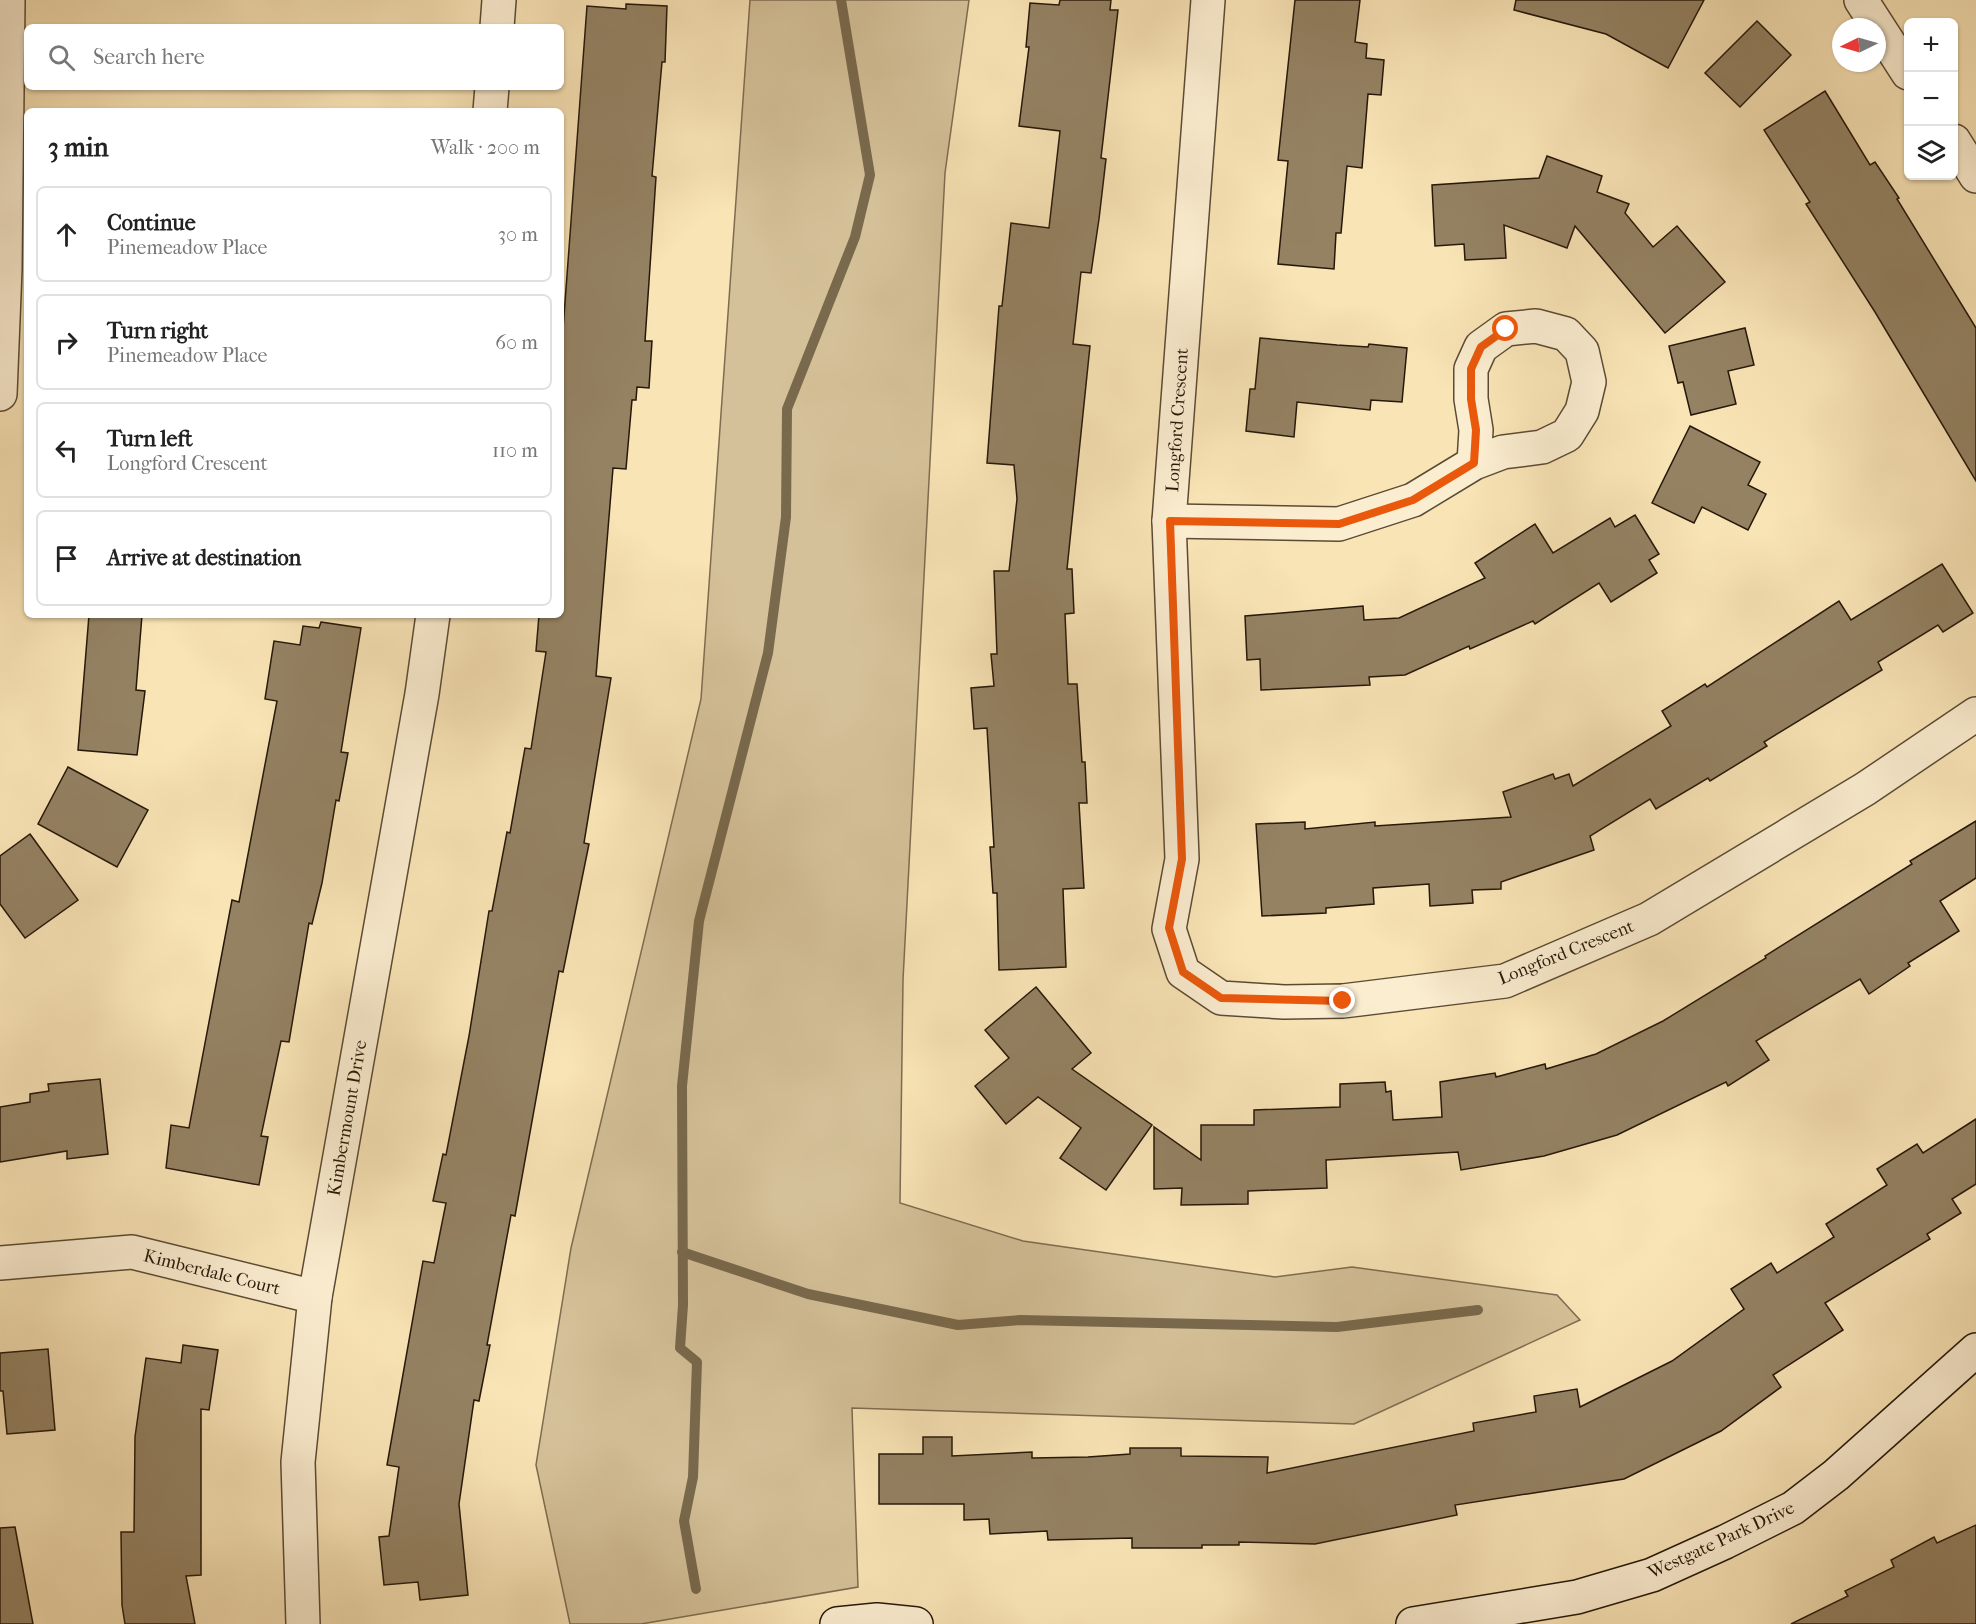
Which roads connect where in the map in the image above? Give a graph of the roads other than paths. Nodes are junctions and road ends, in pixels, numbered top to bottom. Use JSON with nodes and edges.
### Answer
{"nodes":[{"id":1,"x":8,"y":0,"type":"edge"},
{"id":2,"x":499,"y":0,"type":"edge"},
{"id":3,"x":1208,"y":0,"type":"edge"},
{"id":4,"x":1861,"y":0,"type":"edge"},
{"id":5,"x":497,"y":24,"type":"edge"},
{"id":6,"x":1907,"y":72,"type":"edge"},
{"id":7,"x":492,"y":90,"type":"edge"},
{"id":8,"x":490,"y":108,"type":"edge"},
{"id":9,"x":1958,"y":149,"type":"edge"},
{"id":10,"x":1976,"y":176,"type":"edge"},
{"id":11,"x":16,"y":270,"type":"edge"},
{"id":12,"x":0,"y":394,"type":"edge"},
{"id":13,"x":1474,"y":463,"type":"junction"},
{"id":14,"x":1170,"y":521,"type":"junction"},
{"id":15,"x":433,"y":618,"type":"edge"},
{"id":16,"x":1976,"y":714,"type":"edge"},
{"id":17,"x":0,"y":1263,"type":"edge"},
{"id":18,"x":315,"y":1297,"type":"junction"},
{"id":19,"x":1976,"y":1350,"type":"edge"},
{"id":20,"x":303,"y":1624,"type":"edge"},
{"id":21,"x":837,"y":1624,"type":"edge"},
{"id":22,"x":916,"y":1624,"type":"edge"},
{"id":23,"x":1413,"y":1624,"type":"edge"}],
"edges":[{"from":1,"to":11,"type":"street"},
{"from":2,"to":5,"type":"street"},
{"from":3,"to":14,"type":"street","name":"Longford Crescent"},
{"from":4,"to":6,"type":"street"},
{"from":7,"to":8,"type":"street"},
{"from":9,"to":10,"type":"street"},
{"from":11,"to":12,"type":"street"},
{"from":13,"to":13,"type":"street"},
{"from":13,"to":14,"type":"street"},
{"from":14,"to":16,"type":"street","name":"Longford Crescent"},
{"from":15,"to":18,"type":"street","name":"Kimbermount Drive"},
{"from":17,"to":18,"type":"street","name":"Kimberdale Court"},
{"from":18,"to":20,"type":"street","name":"Kimbermount Drive"},
{"from":19,"to":23,"type":"street","name":"Westgate Park Drive"},
{"from":21,"to":22,"type":"street"}]}
